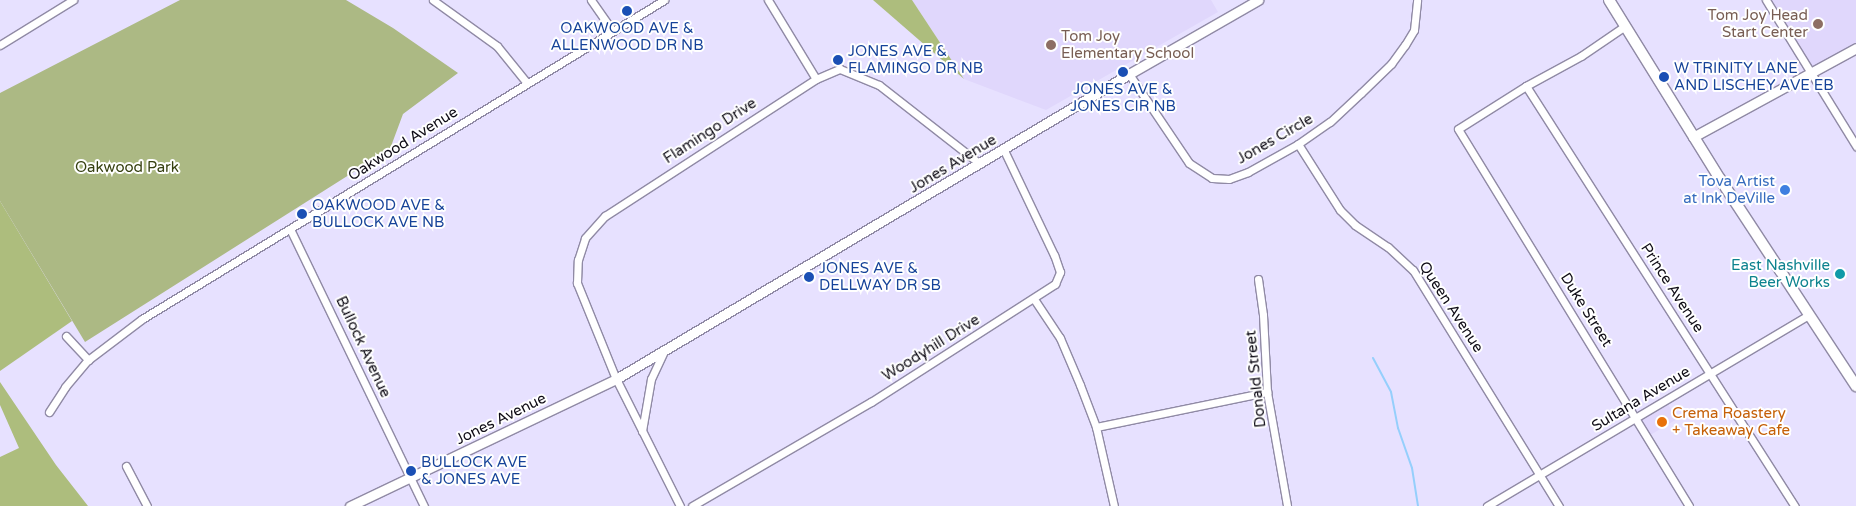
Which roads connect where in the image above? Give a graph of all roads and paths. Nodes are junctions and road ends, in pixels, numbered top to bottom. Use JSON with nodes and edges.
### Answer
{"nodes":[{"id":1,"x":73,"y":0,"type":"edge"},
{"id":2,"x":433,"y":0,"type":"edge"},
{"id":3,"x":591,"y":0,"type":"edge"},
{"id":4,"x":664,"y":0,"type":"edge"},
{"id":5,"x":768,"y":0,"type":"edge"},
{"id":6,"x":1258,"y":0,"type":"edge"},
{"id":7,"x":1417,"y":0,"type":"edge"},
{"id":8,"x":1609,"y":0,"type":"edge"},
{"id":9,"x":1766,"y":0,"type":"edge"},
{"id":10,"x":1625,"y":26,"type":"junction"},
{"id":11,"x":613,"y":31,"type":"junction"},
{"id":12,"x":0,"y":45,"type":"edge"},
{"id":13,"x":1856,"y":48,"type":"edge"},
{"id":14,"x":1129,"y":74,"type":"junction"},
{"id":15,"x":1810,"y":74,"type":"junction"},
{"id":16,"x":816,"y":79,"type":"junction"},
{"id":17,"x":528,"y":83,"type":"junction"},
{"id":18,"x":1526,"y":86,"type":"junction"},
{"id":19,"x":1693,"y":137,"type":"junction"},
{"id":20,"x":1298,"y":144,"type":"junction"},
{"id":21,"x":1856,"y":146,"type":"edge"},
{"id":22,"x":1004,"y":150,"type":"junction"},
{"id":23,"x":980,"y":164,"type":"junction"},
{"id":24,"x":290,"y":229,"type":"junction"},
{"id":25,"x":1258,"y":279,"type":"dead end"},
{"id":26,"x":1034,"y":299,"type":"junction"},
{"id":27,"x":1809,"y":315,"type":"junction"},
{"id":28,"x":66,"y":336,"type":"dead end"},
{"id":29,"x":663,"y":353,"type":"junction"},
{"id":30,"x":88,"y":360,"type":"junction"},
{"id":31,"x":1711,"y":373,"type":"junction"},
{"id":32,"x":616,"y":379,"type":"junction"},
{"id":33,"x":1856,"y":386,"type":"edge"},
{"id":34,"x":1267,"y":392,"type":"junction"},
{"id":35,"x":49,"y":412,"type":"dead end"},
{"id":36,"x":1636,"y":419,"type":"junction"},
{"id":37,"x":1096,"y":427,"type":"junction"},
{"id":38,"x":642,"y":432,"type":"junction"},
{"id":39,"x":126,"y":466,"type":"dead end"},
{"id":40,"x":1540,"y":475,"type":"junction"},
{"id":41,"x":410,"y":478,"type":"junction"},
{"id":42,"x":147,"y":506,"type":"edge"},
{"id":43,"x":350,"y":506,"type":"edge"},
{"id":44,"x":424,"y":506,"type":"edge"},
{"id":45,"x":680,"y":506,"type":"edge"},
{"id":46,"x":692,"y":506,"type":"edge"},
{"id":47,"x":1114,"y":506,"type":"edge"},
{"id":48,"x":1287,"y":506,"type":"edge"},
{"id":49,"x":1487,"y":506,"type":"edge"},
{"id":50,"x":1559,"y":506,"type":"edge"},
{"id":51,"x":1690,"y":506,"type":"edge"},
{"id":52,"x":1795,"y":506,"type":"edge"}],
"edges":[{"from":1,"to":12,"type":"street"},
{"from":2,"to":17,"type":"street"},
{"from":3,"to":11,"type":"street"},
{"from":4,"to":11,"type":"street","name":"Oakwood Avenue"},
{"from":5,"to":16,"type":"street"},
{"from":6,"to":14,"type":"street","name":"Jones Avenue"},
{"from":7,"to":20,"type":"street","name":"Jones Circle"},
{"from":8,"to":10,"type":"main road"},
{"from":9,"to":15,"type":"street"},
{"from":10,"to":18,"type":"street"},
{"from":10,"to":19,"type":"main road"},
{"from":11,"to":17,"type":"street","name":"Oakwood Avenue"},
{"from":13,"to":15,"type":"street"},
{"from":14,"to":20,"type":"street","name":"Jones Circle"},
{"from":14,"to":22,"type":"street","name":"Jones Avenue"},
{"from":15,"to":19,"type":"street"},
{"from":15,"to":21,"type":"street"},
{"from":16,"to":23,"type":"street","name":"Flamingo Drive"},
{"from":16,"to":32,"type":"street","name":"Flamingo Drive"},
{"from":17,"to":24,"type":"street","name":"Oakwood Avenue"},
{"from":18,"to":31,"type":"street","name":"Prince Avenue"},
{"from":18,"to":36,"type":"street","name":"Duke Street"},
{"from":19,"to":27,"type":"main road"},
{"from":20,"to":40,"type":"street","name":"Queen Avenue"},
{"from":22,"to":23,"type":"street","name":"Jones Avenue"},
{"from":22,"to":26,"type":"street","name":"Woodyhill Drive"},
{"from":23,"to":29,"type":"street","name":"Jones Avenue"},
{"from":24,"to":30,"type":"street","name":"Oakwood Avenue"},
{"from":24,"to":41,"type":"street","name":"Bullock Avenue"},
{"from":25,"to":34,"type":"street","name":"Donald Street"},
{"from":26,"to":37,"type":"street"},
{"from":26,"to":46,"type":"street","name":"Woodyhill Drive"},
{"from":27,"to":31,"type":"street","name":"Sultana Avenue"},
{"from":27,"to":33,"type":"main road"},
{"from":28,"to":30,"type":"street"},
{"from":29,"to":32,"type":"street","name":"Jones Avenue"},
{"from":29,"to":38,"type":"street"},
{"from":30,"to":35,"type":"street","name":"Oakwood Avenue"},
{"from":31,"to":36,"type":"street","name":"Sultana Avenue"},
{"from":31,"to":52,"type":"street","name":"Prince Avenue"},
{"from":32,"to":38,"type":"street","name":"Flamingo Drive"},
{"from":32,"to":41,"type":"street","name":"Jones Avenue"},
{"from":34,"to":37,"type":"street"},
{"from":34,"to":48,"type":"street","name":"Donald Street"},
{"from":36,"to":40,"type":"street","name":"Sultana Avenue"},
{"from":36,"to":51,"type":"street","name":"Duke Street"},
{"from":37,"to":47,"type":"street"},
{"from":38,"to":45,"type":"street","name":"Flamingo Drive"},
{"from":39,"to":42,"type":"street"},
{"from":40,"to":49,"type":"street","name":"Sultana Avenue"},
{"from":40,"to":50,"type":"street","name":"Queen Avenue"},
{"from":41,"to":43,"type":"street","name":"Jones Avenue"},
{"from":41,"to":44,"type":"street","name":"Bullock Avenue"}]}
